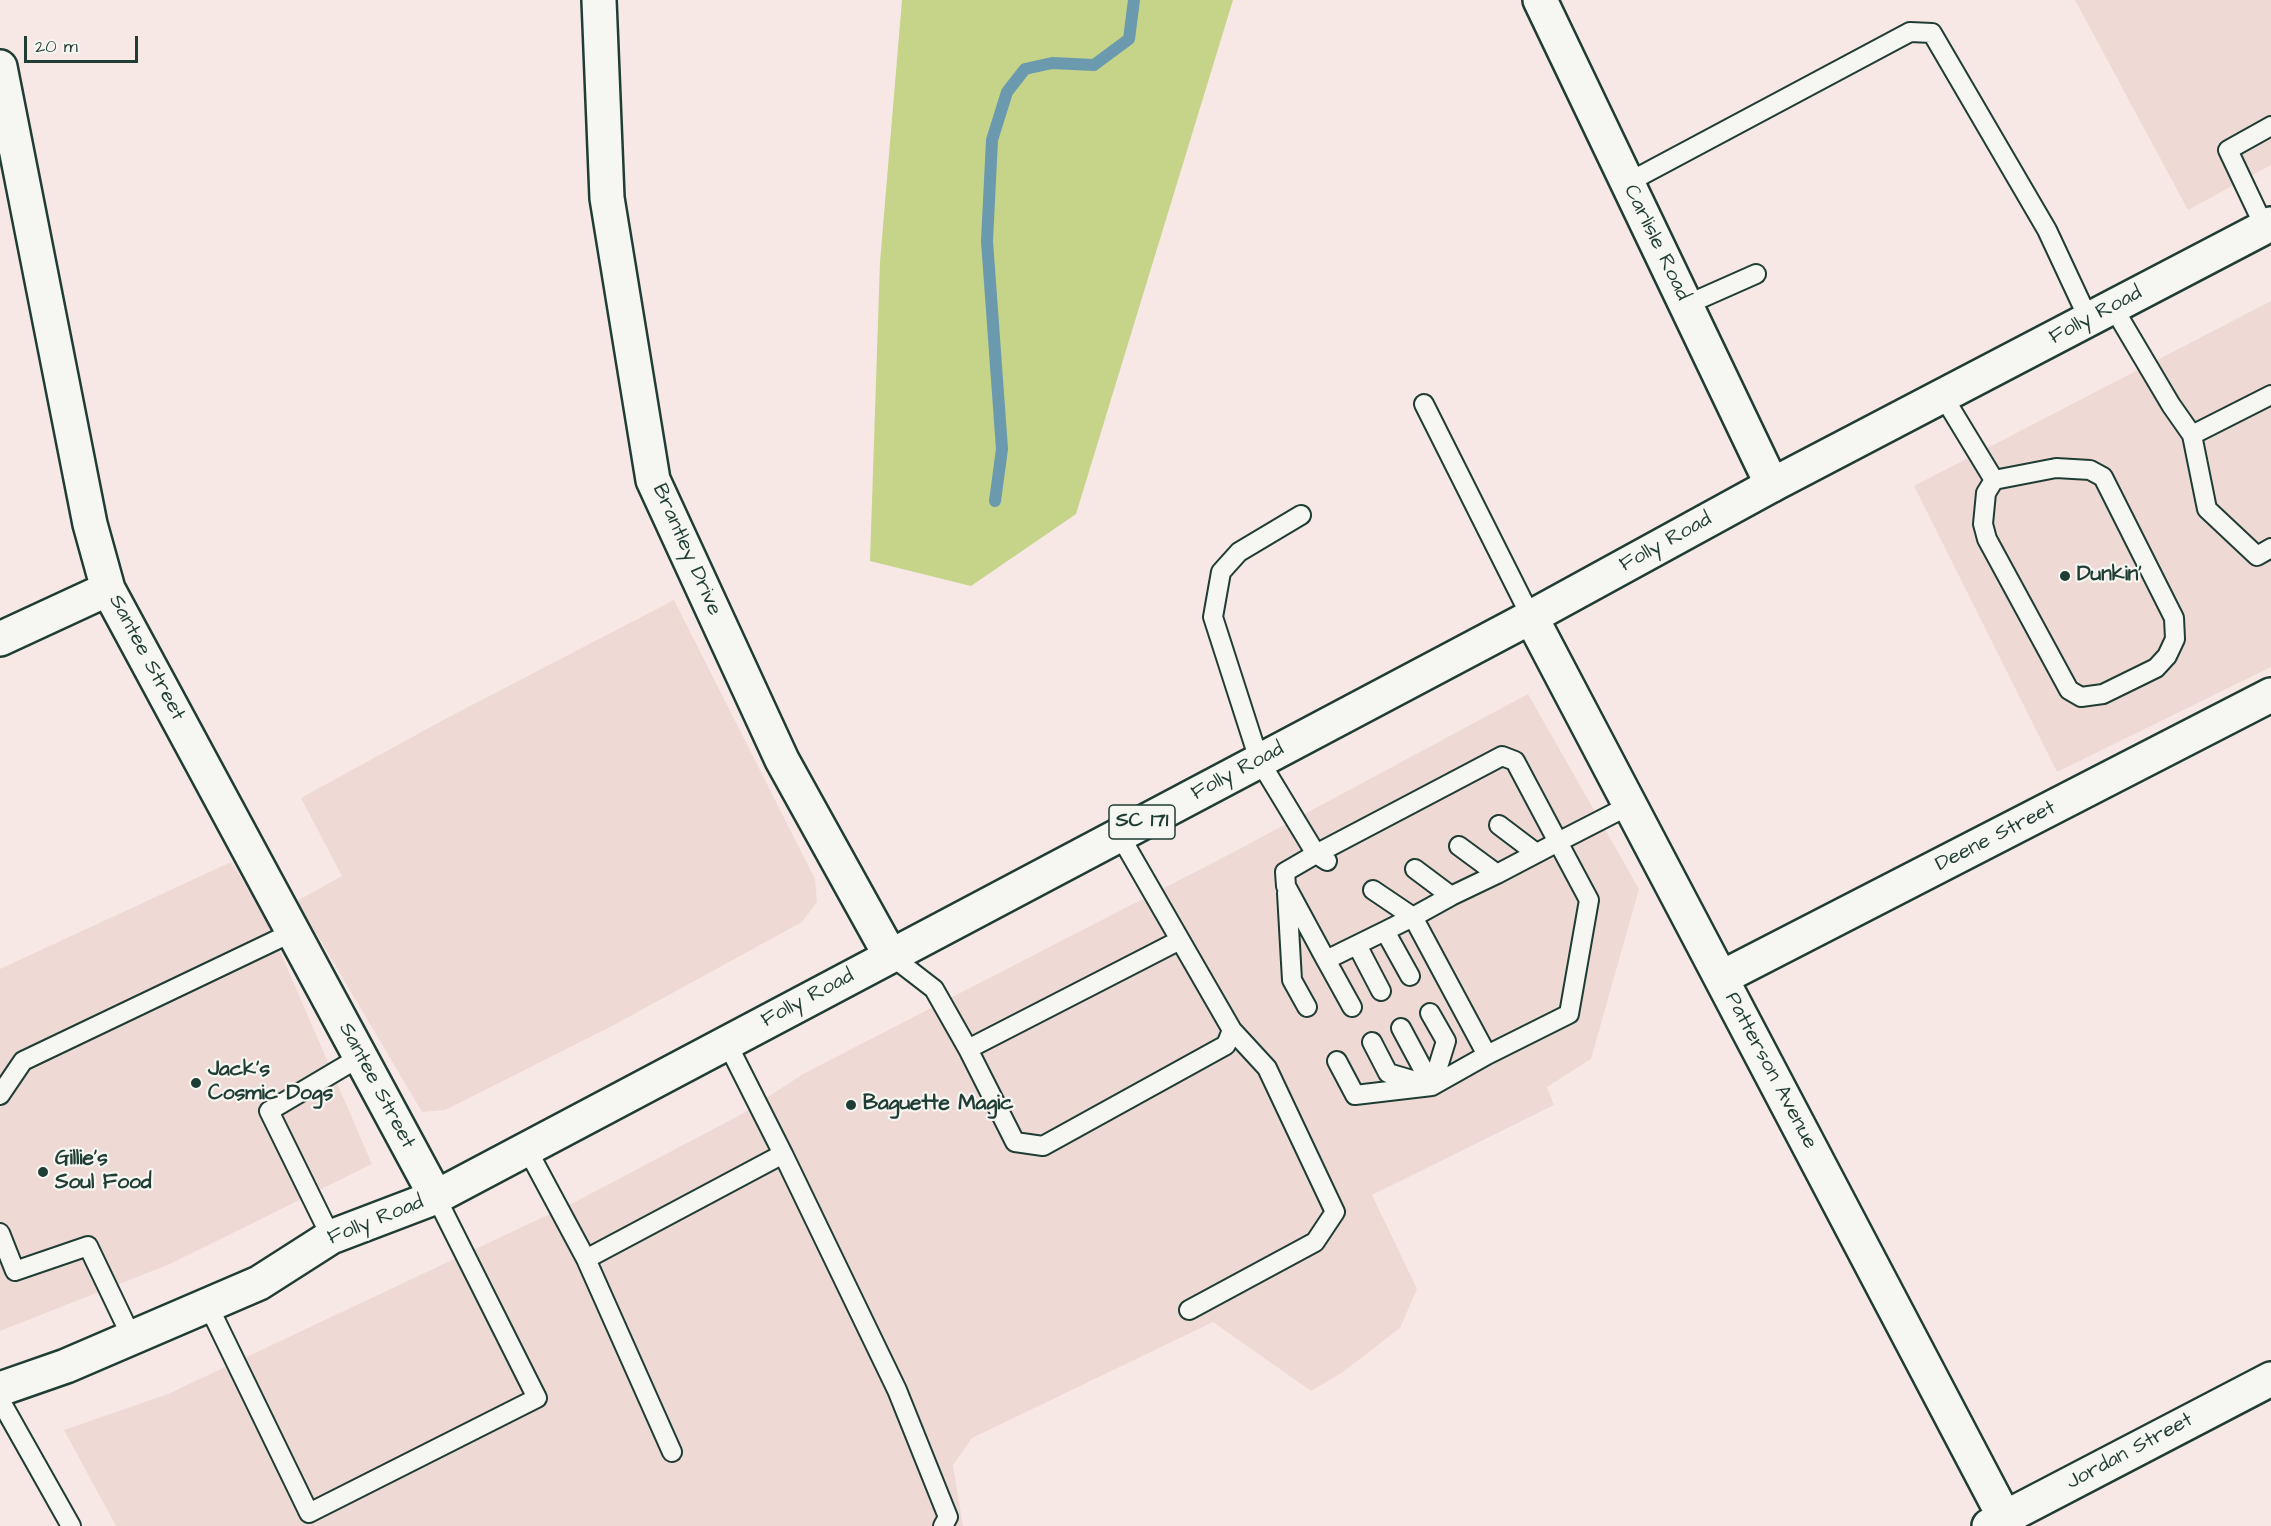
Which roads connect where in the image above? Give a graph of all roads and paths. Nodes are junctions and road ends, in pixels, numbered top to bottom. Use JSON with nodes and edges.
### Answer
{"nodes":[{"id":1,"x":599,"y":0,"type":"edge"},
{"id":2,"x":1540,"y":0,"type":"edge"},
{"id":3,"x":0,"y":67,"type":"edge"},
{"id":4,"x":2271,"y":126,"type":"edge"},
{"id":5,"x":1628,"y":183,"type":"junction"},
{"id":6,"x":2268,"y":226,"type":"edge"},
{"id":7,"x":1756,"y":274,"type":"dead end"},
{"id":8,"x":1686,"y":305,"type":"junction"},
{"id":9,"x":2101,"y":313,"type":"junction"},
{"id":10,"x":2271,"y":395,"type":"edge"},
{"id":11,"x":1943,"y":396,"type":"junction"},
{"id":12,"x":1424,"y":404,"type":"dead end"},
{"id":13,"x":2192,"y":435,"type":"junction"},
{"id":14,"x":1994,"y":480,"type":"junction"},
{"id":15,"x":1772,"y":485,"type":"junction"},
{"id":16,"x":1301,"y":515,"type":"dead end"},
{"id":17,"x":2271,"y":548,"type":"edge"},
{"id":18,"x":108,"y":589,"type":"junction"},
{"id":19,"x":1531,"y":617,"type":"junction"},
{"id":20,"x":0,"y":639,"type":"edge"},
{"id":21,"x":2271,"y":695,"type":"edge"},
{"id":22,"x":1259,"y":760,"type":"junction"},
{"id":23,"x":1630,"y":805,"type":"junction"},
{"id":24,"x":1499,"y":825,"type":"dead end"},
{"id":25,"x":1119,"y":834,"type":"junction"},
{"id":26,"x":1558,"y":842,"type":"junction"},
{"id":27,"x":1459,"y":846,"type":"dead end"},
{"id":28,"x":1536,"y":853,"type":"junction"},
{"id":29,"x":1322,"y":857,"type":"junction"},
{"id":30,"x":1414,"y":869,"type":"dead end"},
{"id":31,"x":1497,"y":873,"type":"junction"},
{"id":32,"x":1286,"y":886,"type":"junction"},
{"id":33,"x":1373,"y":890,"type":"dead end"},
{"id":34,"x":1451,"y":896,"type":"junction"},
{"id":35,"x":1413,"y":916,"type":"junction"},
{"id":36,"x":1385,"y":931,"type":"junction"},
{"id":37,"x":293,"y":933,"type":"junction"},
{"id":38,"x":1180,"y":940,"type":"junction"},
{"id":39,"x":1357,"y":945,"type":"junction"},
{"id":40,"x":890,"y":955,"type":"junction"},
{"id":41,"x":1326,"y":960,"type":"junction"},
{"id":42,"x":1410,"y":976,"type":"dead end"},
{"id":43,"x":1721,"y":978,"type":"junction"},
{"id":44,"x":1381,"y":991,"type":"dead end"},
{"id":45,"x":1307,"y":1007,"type":"dead end"},
{"id":46,"x":1352,"y":1007,"type":"dead end"},
{"id":47,"x":1430,"y":1013,"type":"dead end"},
{"id":48,"x":1401,"y":1028,"type":"dead end"},
{"id":49,"x":1232,"y":1030,"type":"junction"},
{"id":50,"x":1372,"y":1042,"type":"dead end"},
{"id":51,"x":727,"y":1043,"type":"junction"},
{"id":52,"x":968,"y":1049,"type":"junction"},
{"id":53,"x":1487,"y":1055,"type":"junction"},
{"id":54,"x":360,"y":1057,"type":"junction"},
{"id":55,"x":1337,"y":1061,"type":"dead end"},
{"id":56,"x":1432,"y":1086,"type":"junction"},
{"id":57,"x":0,"y":1095,"type":"edge"},
{"id":58,"x":527,"y":1149,"type":"junction"},
{"id":59,"x":783,"y":1154,"type":"junction"},
{"id":60,"x":436,"y":1197,"type":"junction"},
{"id":61,"x":0,"y":1233,"type":"edge"},
{"id":62,"x":331,"y":1237,"type":"junction"},
{"id":63,"x":586,"y":1259,"type":"junction"},
{"id":64,"x":208,"y":1305,"type":"junction"},
{"id":65,"x":1189,"y":1310,"type":"dead end"},
{"id":66,"x":132,"y":1338,"type":"junction"},
{"id":67,"x":2271,"y":1379,"type":"edge"},
{"id":68,"x":0,"y":1389,"type":"edge"},
{"id":69,"x":0,"y":1400,"type":"edge"},
{"id":70,"x":672,"y":1452,"type":"dead end"},
{"id":71,"x":2001,"y":1523,"type":"edge"},
{"id":72,"x":71,"y":1526,"type":"edge"},
{"id":73,"x":943,"y":1526,"type":"edge"}],
"edges":[{"from":1,"to":40,"type":"street","name":"Brantley Drive"},
{"from":2,"to":5,"type":"street","name":"Carlisle Road"},
{"from":3,"to":18,"type":"street","name":"Santee Street"},
{"from":4,"to":6,"type":"lane"},
{"from":5,"to":8,"type":"street","name":"Carlisle Road"},
{"from":5,"to":9,"type":"lane"},
{"from":6,"to":9,"type":"street","name":"Folly Road","number":"SC 171"},
{"from":7,"to":8,"type":"lane"},
{"from":8,"to":15,"type":"street","name":"Carlisle Road"},
{"from":9,"to":11,"type":"street","name":"Folly Road","number":"SC 171"},
{"from":9,"to":13,"type":"lane"},
{"from":10,"to":13,"type":"lane"},
{"from":11,"to":14,"type":"lane"},
{"from":11,"to":15,"type":"street","name":"Folly Road","number":"SC 171"},
{"from":12,"to":19,"type":"lane"},
{"from":13,"to":17,"type":"lane"},
{"from":14,"to":14,"type":"lane"},
{"from":15,"to":19,"type":"street","name":"Folly Road","number":"SC 171"},
{"from":16,"to":22,"type":"lane"},
{"from":18,"to":20,"type":"street"},
{"from":18,"to":37,"type":"street","name":"Santee Street"},
{"from":19,"to":22,"type":"street","name":"Folly Road","number":"SC 171"},
{"from":19,"to":23,"type":"street","name":"Patterson Avenue"},
{"from":21,"to":43,"type":"street","name":"Deene Street"},
{"from":22,"to":25,"type":"street","name":"Folly Road","number":"SC 171"},
{"from":22,"to":29,"type":"lane"},
{"from":23,"to":26,"type":"lane"},
{"from":23,"to":43,"type":"street","name":"Patterson Avenue"},
{"from":24,"to":28,"type":"lane"},
{"from":25,"to":38,"type":"lane"},
{"from":25,"to":40,"type":"street","name":"Folly Road","number":"SC 171"},
{"from":26,"to":28,"type":"lane"},
{"from":26,"to":29,"type":"lane"},
{"from":26,"to":53,"type":"lane"},
{"from":27,"to":31,"type":"lane"},
{"from":28,"to":31,"type":"lane"},
{"from":29,"to":32,"type":"lane"},
{"from":30,"to":34,"type":"lane"},
{"from":31,"to":34,"type":"lane"},
{"from":32,"to":41,"type":"lane"},
{"from":32,"to":45,"type":"lane"},
{"from":33,"to":35,"type":"lane"},
{"from":34,"to":35,"type":"lane"},
{"from":35,"to":36,"type":"lane"},
{"from":35,"to":53,"type":"lane"},
{"from":36,"to":39,"type":"lane"},
{"from":36,"to":42,"type":"lane"},
{"from":37,"to":54,"type":"street","name":"Santee Street"},
{"from":37,"to":57,"type":"lane"},
{"from":38,"to":49,"type":"lane"},
{"from":38,"to":52,"type":"lane"},
{"from":39,"to":41,"type":"lane"},
{"from":39,"to":44,"type":"lane"},
{"from":40,"to":51,"type":"street","name":"Folly Road","number":"SC 171"},
{"from":40,"to":52,"type":"lane"},
{"from":41,"to":46,"type":"lane"},
{"from":43,"to":71,"type":"street","name":"Patterson Avenue"},
{"from":47,"to":56,"type":"lane"},
{"from":48,"to":56,"type":"lane"},
{"from":49,"to":52,"type":"lane"},
{"from":49,"to":65,"type":"lane"},
{"from":50,"to":56,"type":"lane"},
{"from":51,"to":58,"type":"street","name":"Folly Road","number":"SC 171"},
{"from":51,"to":59,"type":"lane"},
{"from":53,"to":56,"type":"lane"},
{"from":54,"to":60,"type":"street","name":"Santee Street"},
{"from":54,"to":62,"type":"lane"},
{"from":55,"to":56,"type":"lane"},
{"from":58,"to":60,"type":"street","name":"Folly Road","number":"SC 171"},
{"from":58,"to":63,"type":"lane"},
{"from":59,"to":63,"type":"lane"},
{"from":59,"to":73,"type":"lane"},
{"from":60,"to":62,"type":"street","name":"Folly Road","number":"SC 171"},
{"from":60,"to":64,"type":"lane"},
{"from":61,"to":66,"type":"lane"},
{"from":62,"to":64,"type":"street","name":"Folly Road","number":"SC 171"},
{"from":63,"to":70,"type":"lane"},
{"from":64,"to":66,"type":"street","name":"Folly Road","number":"SC 171"},
{"from":66,"to":68,"type":"street","name":"Folly Road","number":"SC 171"},
{"from":67,"to":71,"type":"street","name":"Jordan Street"},
{"from":69,"to":72,"type":"lane"}]}
